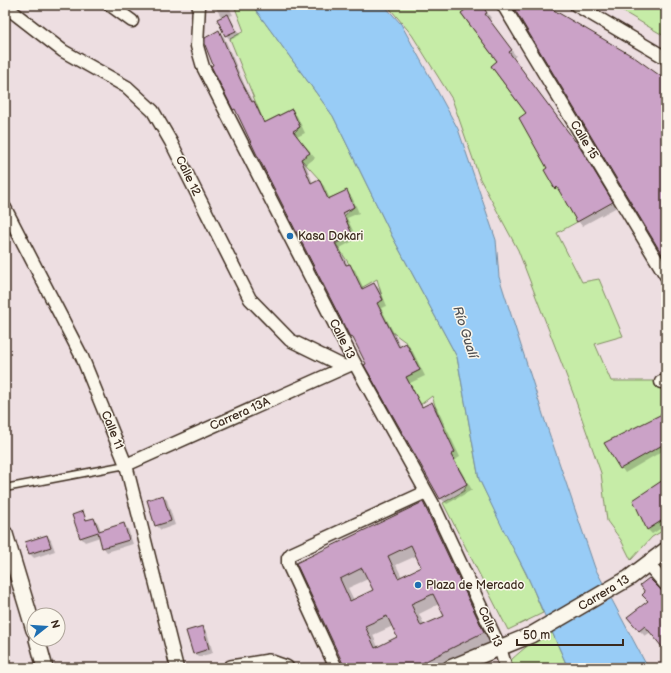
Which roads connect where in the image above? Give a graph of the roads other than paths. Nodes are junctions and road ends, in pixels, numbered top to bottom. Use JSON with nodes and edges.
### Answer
{"nodes":[{"id":1,"x":110,"y":5,"type":"edge"},
{"id":2,"x":200,"y":5,"type":"edge"},
{"id":3,"x":503,"y":5,"type":"edge"},
{"id":4,"x":576,"y":5,"type":"edge"},
{"id":5,"x":5,"y":6,"type":"edge"},
{"id":6,"x":132,"y":21,"type":"dead end"},
{"id":7,"x":666,"y":58,"type":"edge"},
{"id":8,"x":5,"y":208,"type":"edge"},
{"id":9,"x":666,"y":276,"type":"edge"},
{"id":10,"x":350,"y":365,"type":"junction"},
{"id":11,"x":126,"y":465,"type":"junction"},
{"id":12,"x":5,"y":488,"type":"edge"},
{"id":13,"x":426,"y":492,"type":"junction"},
{"id":14,"x":5,"y":534,"type":"edge"},
{"id":15,"x":666,"y":550,"type":"edge"},
{"id":16,"x":648,"y":564,"type":"junction"},
{"id":17,"x":666,"y":585,"type":"edge"},
{"id":18,"x":27,"y":607,"type":"edge"},
{"id":19,"x":39,"y":647,"type":"edge"},
{"id":20,"x":500,"y":648,"type":"junction"},
{"id":21,"x":45,"y":668,"type":"edge"},
{"id":22,"x":177,"y":668,"type":"edge"},
{"id":23,"x":231,"y":668,"type":"edge"},
{"id":24,"x":286,"y":668,"type":"edge"},
{"id":25,"x":336,"y":668,"type":"edge"},
{"id":26,"x":450,"y":668,"type":"edge"},
{"id":27,"x":506,"y":668,"type":"edge"}],
"edges":[{"from":1,"to":6,"type":"street"},
{"from":2,"to":10,"type":"street","name":"Calle 13"},
{"from":3,"to":9,"type":"street","name":"Calle 15"},
{"from":4,"to":7,"type":"street"},
{"from":5,"to":10,"type":"street","name":"Calle 12"},
{"from":8,"to":11,"type":"street","name":"Calle 11"},
{"from":10,"to":11,"type":"street","name":"Carrera 13A"},
{"from":10,"to":13,"type":"street","name":"Calle 13"},
{"from":11,"to":12,"type":"lane"},
{"from":11,"to":22,"type":"street","name":"Calle 11"},
{"from":13,"to":20,"type":"street","name":"Calle 13"},
{"from":13,"to":25,"type":"street"},
{"from":14,"to":18,"type":"street"},
{"from":15,"to":16,"type":"street","name":"Carrera 13"},
{"from":16,"to":17,"type":"street"},
{"from":16,"to":20,"type":"street","name":"Carrera 13"},
{"from":19,"to":21,"type":"street"},
{"from":20,"to":26,"type":"street","name":"Carrera 13"},
{"from":20,"to":27,"type":"street","name":"Calle 13"},
{"from":23,"to":24,"type":"street"}]}
